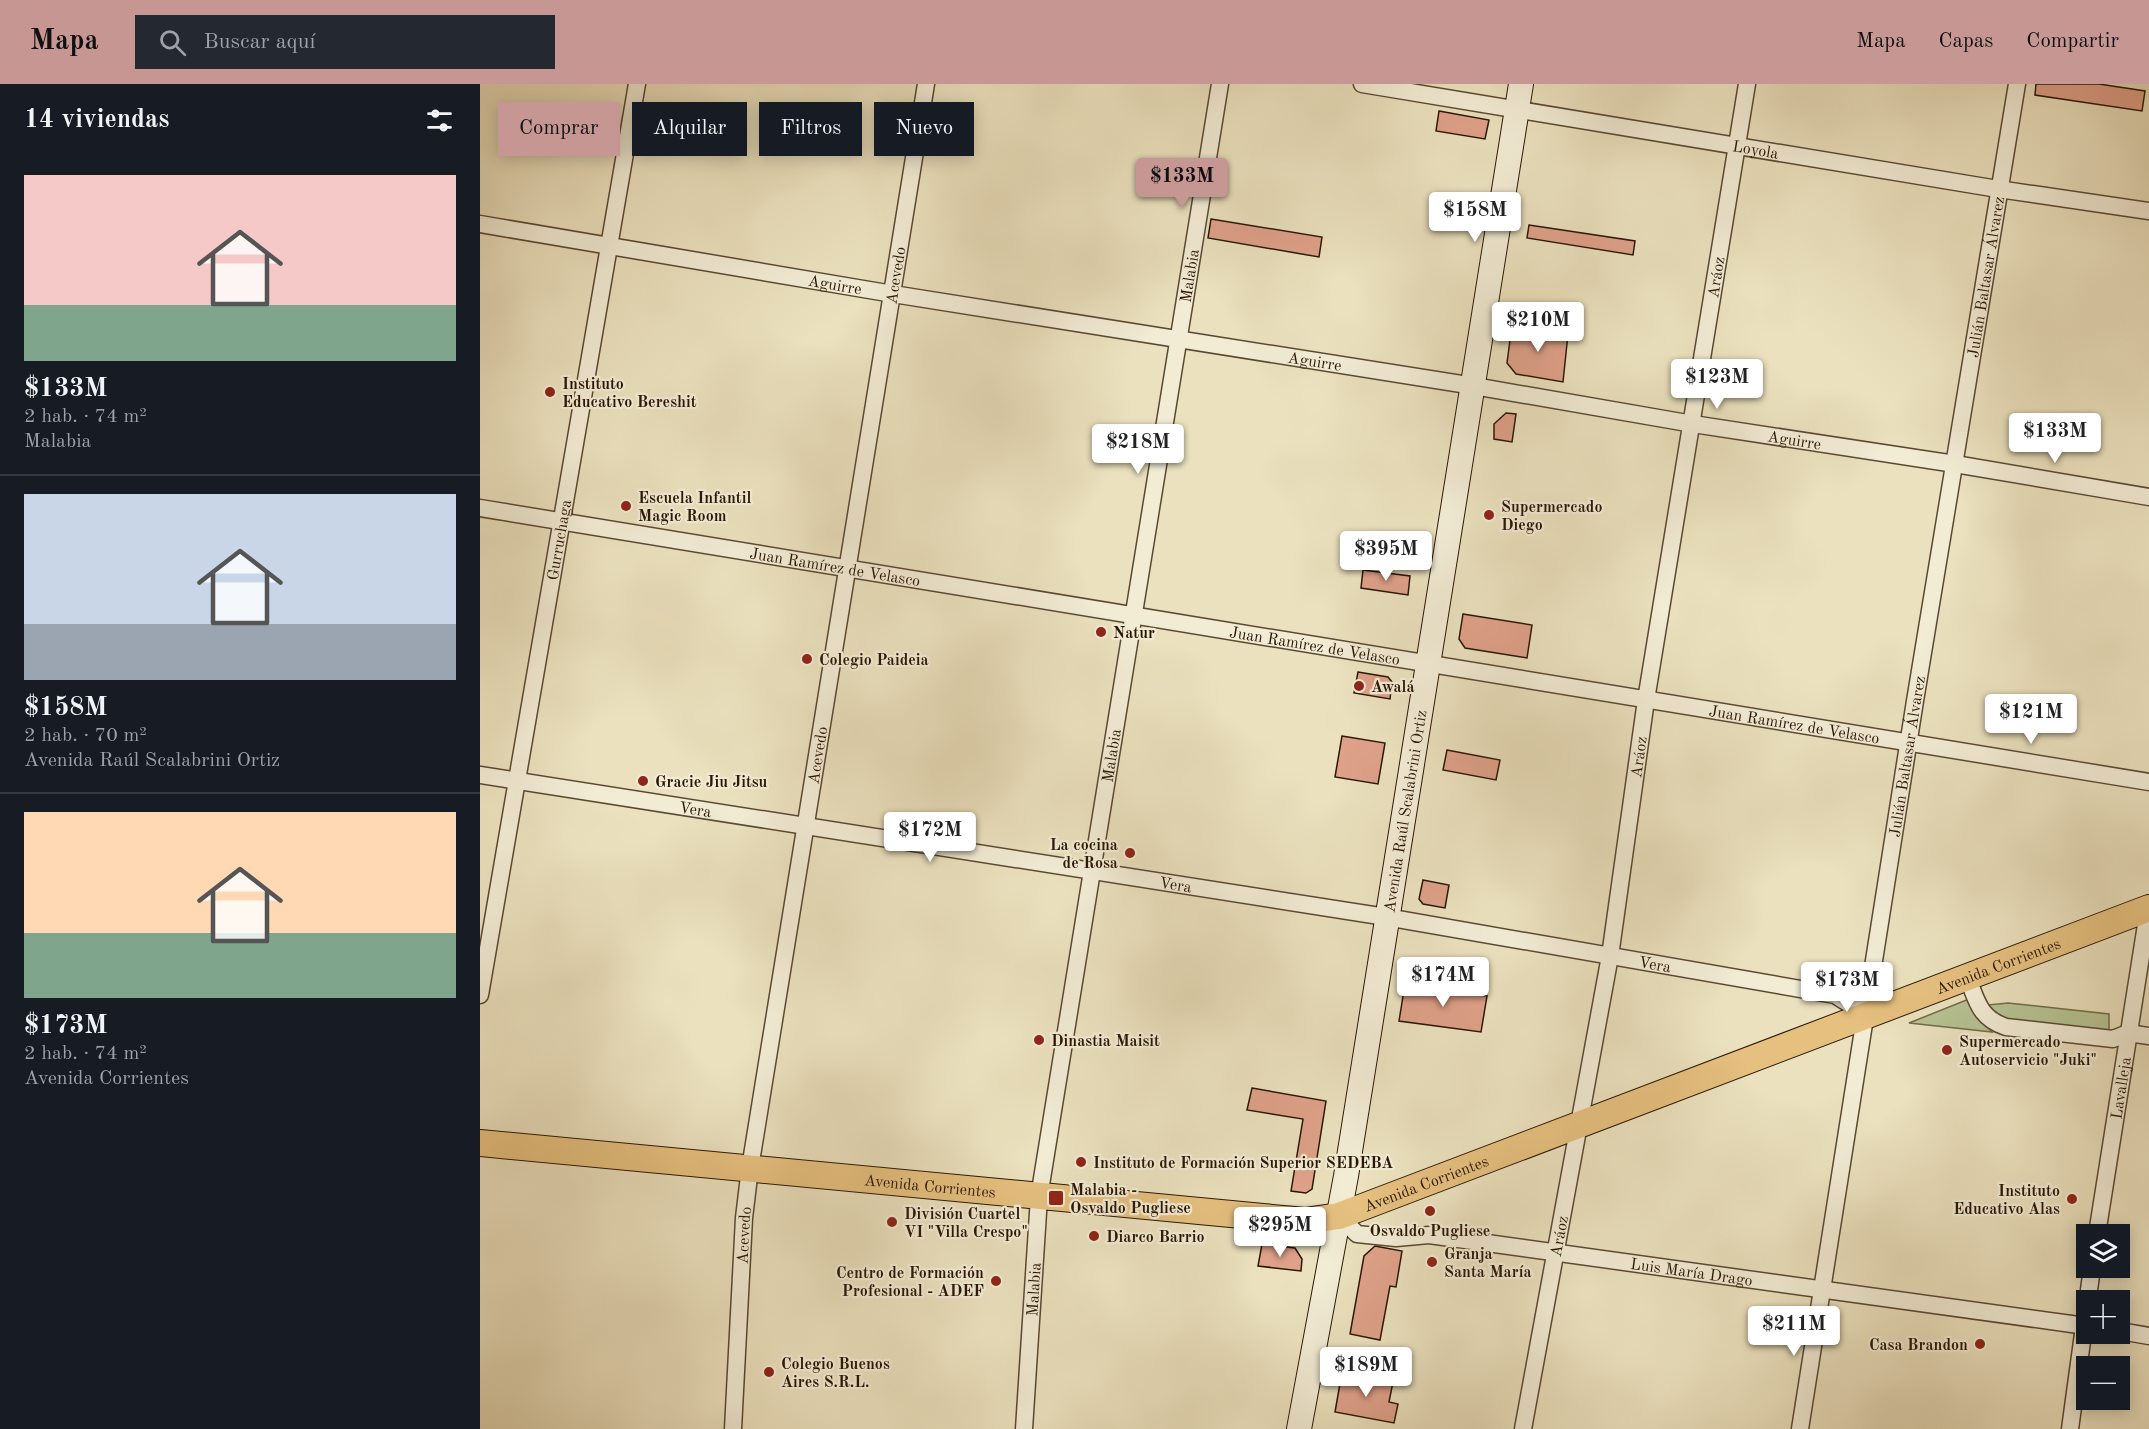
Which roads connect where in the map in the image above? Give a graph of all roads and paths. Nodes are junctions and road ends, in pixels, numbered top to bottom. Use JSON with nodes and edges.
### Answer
{"nodes":[{"id":1,"x":637,"y":84,"type":"edge"},
{"id":2,"x":926,"y":84,"type":"edge"},
{"id":3,"x":1221,"y":84,"type":"edge"},
{"id":4,"x":1362,"y":84,"type":"edge"},
{"id":5,"x":1747,"y":84,"type":"edge"},
{"id":6,"x":2017,"y":84,"type":"edge"},
{"id":7,"x":1519,"y":96,"type":"edge"},
{"id":8,"x":1737,"y":145,"type":"junction"},
{"id":9,"x":1998,"y":189,"type":"junction"},
{"id":10,"x":2149,"y":210,"type":"edge"},
{"id":11,"x":480,"y":224,"type":"edge"},
{"id":12,"x":611,"y":244,"type":"junction"},
{"id":13,"x":893,"y":294,"type":"junction"},
{"id":14,"x":1178,"y":340,"type":"junction"},
{"id":15,"x":1474,"y":386,"type":"junction"},
{"id":16,"x":1693,"y":424,"type":"junction"},
{"id":17,"x":1954,"y":464,"type":"junction"},
{"id":18,"x":2149,"y":497,"type":"edge"},
{"id":19,"x":480,"y":508,"type":"edge"},
{"id":20,"x":561,"y":522,"type":"junction"},
{"id":21,"x":849,"y":569,"type":"junction"},
{"id":22,"x":1133,"y":616,"type":"junction"},
{"id":23,"x":1427,"y":662,"type":"junction"},
{"id":24,"x":1646,"y":700,"type":"junction"},
{"id":25,"x":1908,"y":742,"type":"junction"},
{"id":26,"x":480,"y":774,"type":"edge"},
{"id":27,"x":518,"y":781,"type":"junction"},
{"id":28,"x":2149,"y":782,"type":"edge"},
{"id":29,"x":805,"y":826,"type":"junction"},
{"id":30,"x":1094,"y":871,"type":"junction"},
{"id":31,"x":2149,"y":907,"type":"edge"},
{"id":32,"x":1386,"y":917,"type":"junction"},
{"id":33,"x":1610,"y":956,"type":"junction"},
{"id":34,"x":1967,"y":976,"type":"junction"},
{"id":35,"x":480,"y":995,"type":"edge"},
{"id":36,"x":1865,"y":1014,"type":"junction"},
{"id":37,"x":2128,"y":1033,"type":"junction"},
{"id":38,"x":2149,"y":1036,"type":"edge"},
{"id":39,"x":1579,"y":1125,"type":"junction"},
{"id":40,"x":480,"y":1143,"type":"edge"},
{"id":41,"x":750,"y":1168,"type":"junction"},
{"id":42,"x":1039,"y":1197,"type":"junction"},
{"id":43,"x":1339,"y":1216,"type":"junction"},
{"id":44,"x":2099,"y":1224,"type":"edge"},
{"id":45,"x":1554,"y":1254,"type":"junction"},
{"id":46,"x":1822,"y":1290,"type":"junction"},
{"id":47,"x":2076,"y":1325,"type":"edge"},
{"id":48,"x":2130,"y":1333,"type":"edge"},
{"id":49,"x":2149,"y":1336,"type":"edge"},
{"id":50,"x":2082,"y":1344,"type":"edge"},
{"id":51,"x":733,"y":1429,"type":"edge"},
{"id":52,"x":1024,"y":1429,"type":"edge"},
{"id":53,"x":1299,"y":1429,"type":"edge"},
{"id":54,"x":1523,"y":1429,"type":"edge"},
{"id":55,"x":1800,"y":1429,"type":"edge"},
{"id":56,"x":2070,"y":1429,"type":"edge"}],
"edges":[{"from":1,"to":12,"type":"street","name":"Gurruchaga"},
{"from":2,"to":13,"type":"street","name":"Acevedo"},
{"from":3,"to":14,"type":"street","name":"Malabia"},
{"from":4,"to":7,"type":"street","name":"Loyola"},
{"from":5,"to":8,"type":"street","name":"Aráoz"},
{"from":6,"to":9,"type":"street","name":"Julián Baltasar Álvarez"},
{"from":7,"to":8,"type":"street","name":"Loyola"},
{"from":7,"to":15,"type":"main road","name":"Avenida Raúl Scalabrini Ortiz"},
{"from":8,"to":9,"type":"street","name":"Loyola"},
{"from":8,"to":16,"type":"street","name":"Aráoz"},
{"from":9,"to":10,"type":"street","name":"Loyola"},
{"from":9,"to":17,"type":"street","name":"Julián Baltasar Álvarez"},
{"from":11,"to":12,"type":"street","name":"Aguirre"},
{"from":12,"to":13,"type":"street","name":"Aguirre"},
{"from":12,"to":20,"type":"street","name":"Gurruchaga"},
{"from":13,"to":14,"type":"street","name":"Aguirre"},
{"from":13,"to":21,"type":"street","name":"Acevedo"},
{"from":14,"to":15,"type":"street","name":"Aguirre"},
{"from":14,"to":22,"type":"street","name":"Malabia"},
{"from":15,"to":16,"type":"street","name":"Aguirre"},
{"from":15,"to":23,"type":"main road","name":"Avenida Raúl Scalabrini Ortiz"},
{"from":16,"to":17,"type":"street","name":"Aguirre"},
{"from":16,"to":24,"type":"street","name":"Aráoz"},
{"from":17,"to":18,"type":"street","name":"Aguirre"},
{"from":17,"to":25,"type":"street","name":"Julián Baltasar Álvarez"},
{"from":19,"to":20,"type":"street","name":"Juan Ramírez de Velasco"},
{"from":20,"to":21,"type":"street","name":"Juan Ramírez de Velasco"},
{"from":20,"to":27,"type":"street","name":"Gurruchaga"},
{"from":21,"to":22,"type":"street","name":"Juan Ramírez de Velasco"},
{"from":21,"to":29,"type":"street","name":"Acevedo"},
{"from":22,"to":23,"type":"street","name":"Juan Ramírez de Velasco"},
{"from":22,"to":30,"type":"street","name":"Malabia"},
{"from":23,"to":24,"type":"street","name":"Juan Ramírez de Velasco"},
{"from":23,"to":32,"type":"main road","name":"Avenida Raúl Scalabrini Ortiz"},
{"from":24,"to":25,"type":"street","name":"Juan Ramírez de Velasco"},
{"from":24,"to":33,"type":"street","name":"Aráoz"},
{"from":25,"to":28,"type":"street","name":"Juan Ramírez de Velasco"},
{"from":25,"to":36,"type":"street","name":"Julián Baltasar Álvarez"},
{"from":26,"to":27,"type":"street","name":"Vera"},
{"from":27,"to":29,"type":"street","name":"Vera"},
{"from":27,"to":35,"type":"street","name":"Gurruchaga"},
{"from":29,"to":30,"type":"street","name":"Vera"},
{"from":29,"to":41,"type":"street","name":"Acevedo"},
{"from":30,"to":32,"type":"street","name":"Vera"},
{"from":30,"to":42,"type":"street","name":"Malabia"},
{"from":31,"to":34,"type":"main road","name":"Avenida Corrientes"},
{"from":31,"to":37,"type":"street","name":"Lavalleja"},
{"from":32,"to":33,"type":"street","name":"Vera"},
{"from":32,"to":43,"type":"main road","name":"Avenida Raúl Scalabrini Ortiz"},
{"from":33,"to":36,"type":"street","name":"Vera"},
{"from":33,"to":39,"type":"street","name":"Aráoz"},
{"from":34,"to":36,"type":"main road","name":"Avenida Corrientes"},
{"from":34,"to":37,"type":"street"},
{"from":36,"to":39,"type":"main road","name":"Avenida Corrientes"},
{"from":36,"to":46,"type":"street","name":"Julián Baltasar Álvarez"},
{"from":37,"to":38,"type":"street"},
{"from":37,"to":44,"type":"street","name":"Lavalleja"},
{"from":39,"to":43,"type":"main road","name":"Avenida Corrientes"},
{"from":39,"to":45,"type":"street","name":"Aráoz"},
{"from":40,"to":41,"type":"main road","name":"Avenida Corrientes"},
{"from":41,"to":42,"type":"main road","name":"Avenida Corrientes"},
{"from":41,"to":51,"type":"street","name":"Acevedo"},
{"from":42,"to":43,"type":"main road","name":"Avenida Corrientes"},
{"from":42,"to":52,"type":"street","name":"Malabia"},
{"from":43,"to":45,"type":"street","name":"Luis María Drago"},
{"from":43,"to":53,"type":"main road","name":"Avenida Raúl Scalabrini Ortiz"},
{"from":45,"to":46,"type":"street","name":"Luis María Drago"},
{"from":45,"to":54,"type":"street","name":"Aráoz"},
{"from":46,"to":47,"type":"street","name":"Luis María Drago"},
{"from":46,"to":55,"type":"street","name":"Julián Baltasar Álvarez"},
{"from":48,"to":49,"type":"street"},
{"from":50,"to":56,"type":"street"}]}
